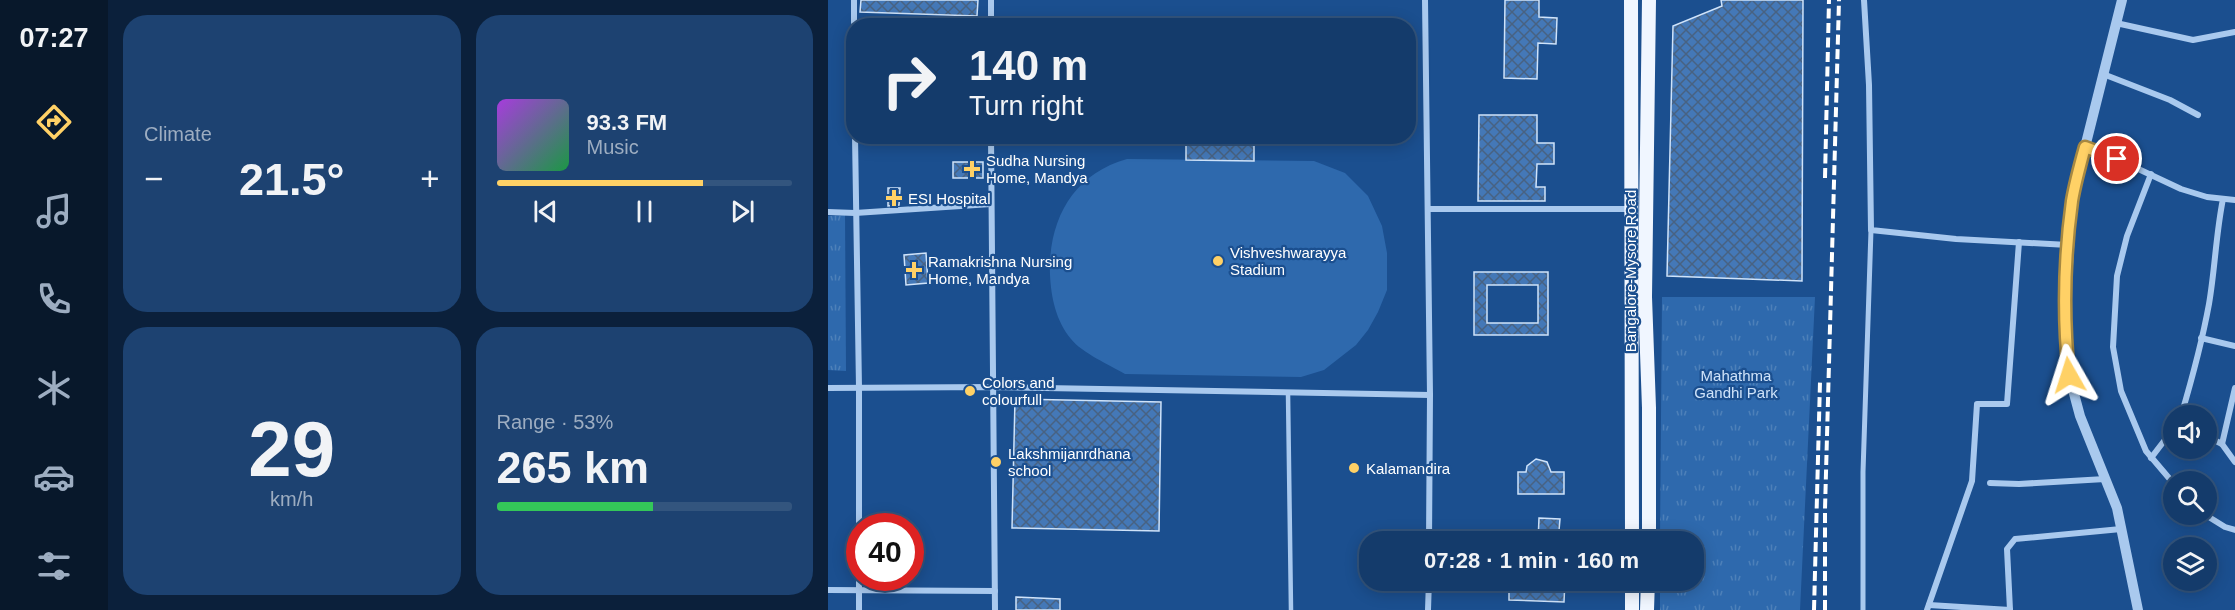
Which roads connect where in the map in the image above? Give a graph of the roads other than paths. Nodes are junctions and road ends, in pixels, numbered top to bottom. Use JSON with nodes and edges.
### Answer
{"nodes":[{"id":1,"x":854,"y":0,"type":"edge"},
{"id":2,"x":991,"y":0,"type":"edge"},
{"id":3,"x":1425,"y":0,"type":"edge"},
{"id":4,"x":1631,"y":0,"type":"edge"},
{"id":5,"x":1649,"y":0,"type":"edge"},
{"id":6,"x":1864,"y":0,"type":"edge"},
{"id":7,"x":2122,"y":0,"type":"edge"},
{"id":8,"x":854,"y":18,"type":"edge"},
{"id":9,"x":991,"y":18,"type":"edge"},
{"id":10,"x":2116,"y":24,"type":"junction"},
{"id":11,"x":2235,"y":32,"type":"edge"},
{"id":12,"x":2103,"y":74,"type":"junction"},
{"id":13,"x":2198,"y":115,"type":"dead end"},
{"id":14,"x":855,"y":144,"type":"edge"},
{"id":15,"x":991,"y":144,"type":"edge"},
{"id":16,"x":2085,"y":147,"type":"junction"},
{"id":17,"x":2151,"y":174,"type":"junction"},
{"id":18,"x":2223,"y":199,"type":"junction"},
{"id":19,"x":2235,"y":200,"type":"edge"},
{"id":20,"x":991,"y":204,"type":"junction"},
{"id":21,"x":1428,"y":209,"type":"junction"},
{"id":22,"x":1631,"y":209,"type":"junction"},
{"id":23,"x":828,"y":212,"type":"edge"},
{"id":24,"x":855,"y":213,"type":"junction"},
{"id":25,"x":1871,"y":230,"type":"junction"},
{"id":26,"x":2019,"y":242,"type":"junction"},
{"id":27,"x":2068,"y":245,"type":"junction"},
{"id":28,"x":2201,"y":338,"type":"junction"},
{"id":29,"x":2235,"y":346,"type":"edge"},
{"id":30,"x":992,"y":387,"type":"junction"},
{"id":31,"x":828,"y":388,"type":"edge"},
{"id":32,"x":859,"y":388,"type":"junction"},
{"id":33,"x":2235,"y":388,"type":"edge"},
{"id":34,"x":1288,"y":393,"type":"junction"},
{"id":35,"x":1430,"y":395,"type":"junction"},
{"id":36,"x":2184,"y":405,"type":"edge"},
{"id":37,"x":2163,"y":442,"type":"edge"},
{"id":38,"x":2217,"y":442,"type":"edge"},
{"id":39,"x":2222,"y":444,"type":"junction"},
{"id":40,"x":2151,"y":458,"type":"junction"},
{"id":41,"x":2235,"y":462,"type":"edge"},
{"id":42,"x":2163,"y":472,"type":"edge"},
{"id":43,"x":2105,"y":479,"type":"junction"},
{"id":44,"x":1990,"y":483,"type":"dead end"},
{"id":45,"x":859,"y":513,"type":"edge"},
{"id":46,"x":2217,"y":522,"type":"edge"},
{"id":47,"x":2121,"y":529,"type":"junction"},
{"id":48,"x":2235,"y":530,"type":"edge"},
{"id":49,"x":1429,"y":531,"type":"edge"},
{"id":50,"x":1632,"y":531,"type":"edge"},
{"id":51,"x":1649,"y":531,"type":"edge"},
{"id":52,"x":828,"y":590,"type":"edge"},
{"id":53,"x":846,"y":591,"type":"edge"},
{"id":54,"x":859,"y":591,"type":"edge"},
{"id":55,"x":924,"y":591,"type":"edge"},
{"id":56,"x":995,"y":591,"type":"junction"},
{"id":57,"x":1429,"y":591,"type":"edge"},
{"id":58,"x":1632,"y":591,"type":"edge"},
{"id":59,"x":1648,"y":591,"type":"edge"},
{"id":60,"x":1928,"y":608,"type":"edge"},
{"id":61,"x":859,"y":610,"type":"edge"},
{"id":62,"x":995,"y":610,"type":"edge"},
{"id":63,"x":1292,"y":610,"type":"edge"},
{"id":64,"x":1428,"y":610,"type":"edge"},
{"id":65,"x":1632,"y":610,"type":"edge"},
{"id":66,"x":1647,"y":610,"type":"edge"},
{"id":67,"x":1863,"y":610,"type":"edge"},
{"id":68,"x":2010,"y":610,"type":"edge"},
{"id":69,"x":2138,"y":610,"type":"edge"}],
"edges":[{"from":1,"to":8,"type":"street"},
{"from":2,"to":9,"type":"street"},
{"from":3,"to":21,"type":"street"},
{"from":4,"to":22,"type":"main road","name":"Bangalore-Mysore Road"},
{"from":5,"to":51,"type":"main road","name":"Bangalore-Mysore Road"},
{"from":6,"to":25,"type":"street"},
{"from":7,"to":10,"type":"street"},
{"from":10,"to":11,"type":"street"},
{"from":10,"to":12,"type":"street"},
{"from":12,"to":13,"type":"street"},
{"from":12,"to":16,"type":"street"},
{"from":14,"to":24,"type":"street"},
{"from":15,"to":20,"type":"street"},
{"from":16,"to":17,"type":"street"},
{"from":16,"to":27,"type":"street"},
{"from":17,"to":18,"type":"street"},
{"from":17,"to":40,"type":"street"},
{"from":18,"to":19,"type":"street"},
{"from":18,"to":28,"type":"street"},
{"from":20,"to":24,"type":"street"},
{"from":20,"to":30,"type":"street"},
{"from":21,"to":22,"type":"street"},
{"from":21,"to":35,"type":"street"},
{"from":22,"to":50,"type":"main road","name":"Bangalore-Mysore Road"},
{"from":23,"to":24,"type":"street"},
{"from":24,"to":32,"type":"street"},
{"from":25,"to":26,"type":"street"},
{"from":25,"to":67,"type":"street"},
{"from":26,"to":27,"type":"street"},
{"from":26,"to":60,"type":"street"},
{"from":27,"to":43,"type":"street"},
{"from":28,"to":29,"type":"street"},
{"from":28,"to":36,"type":"street"},
{"from":30,"to":32,"type":"street"},
{"from":30,"to":34,"type":"street"},
{"from":30,"to":56,"type":"street"},
{"from":31,"to":32,"type":"street"},
{"from":32,"to":45,"type":"street"},
{"from":33,"to":39,"type":"street"},
{"from":34,"to":35,"type":"street"},
{"from":34,"to":63,"type":"lane"},
{"from":35,"to":49,"type":"street"},
{"from":37,"to":40,"type":"street"},
{"from":38,"to":39,"type":"street"},
{"from":39,"to":41,"type":"street"},
{"from":40,"to":42,"type":"street"},
{"from":43,"to":44,"type":"street"},
{"from":43,"to":47,"type":"street"},
{"from":46,"to":48,"type":"street"},
{"from":47,"to":68,"type":"street"},
{"from":47,"to":69,"type":"street"},
{"from":52,"to":53,"type":"street"},
{"from":54,"to":61,"type":"street"},
{"from":55,"to":56,"type":"street"},
{"from":56,"to":62,"type":"street"},
{"from":57,"to":64,"type":"street"},
{"from":58,"to":65,"type":"main road"},
{"from":59,"to":66,"type":"main road"},
{"from":60,"to":68,"type":"street"}]}
